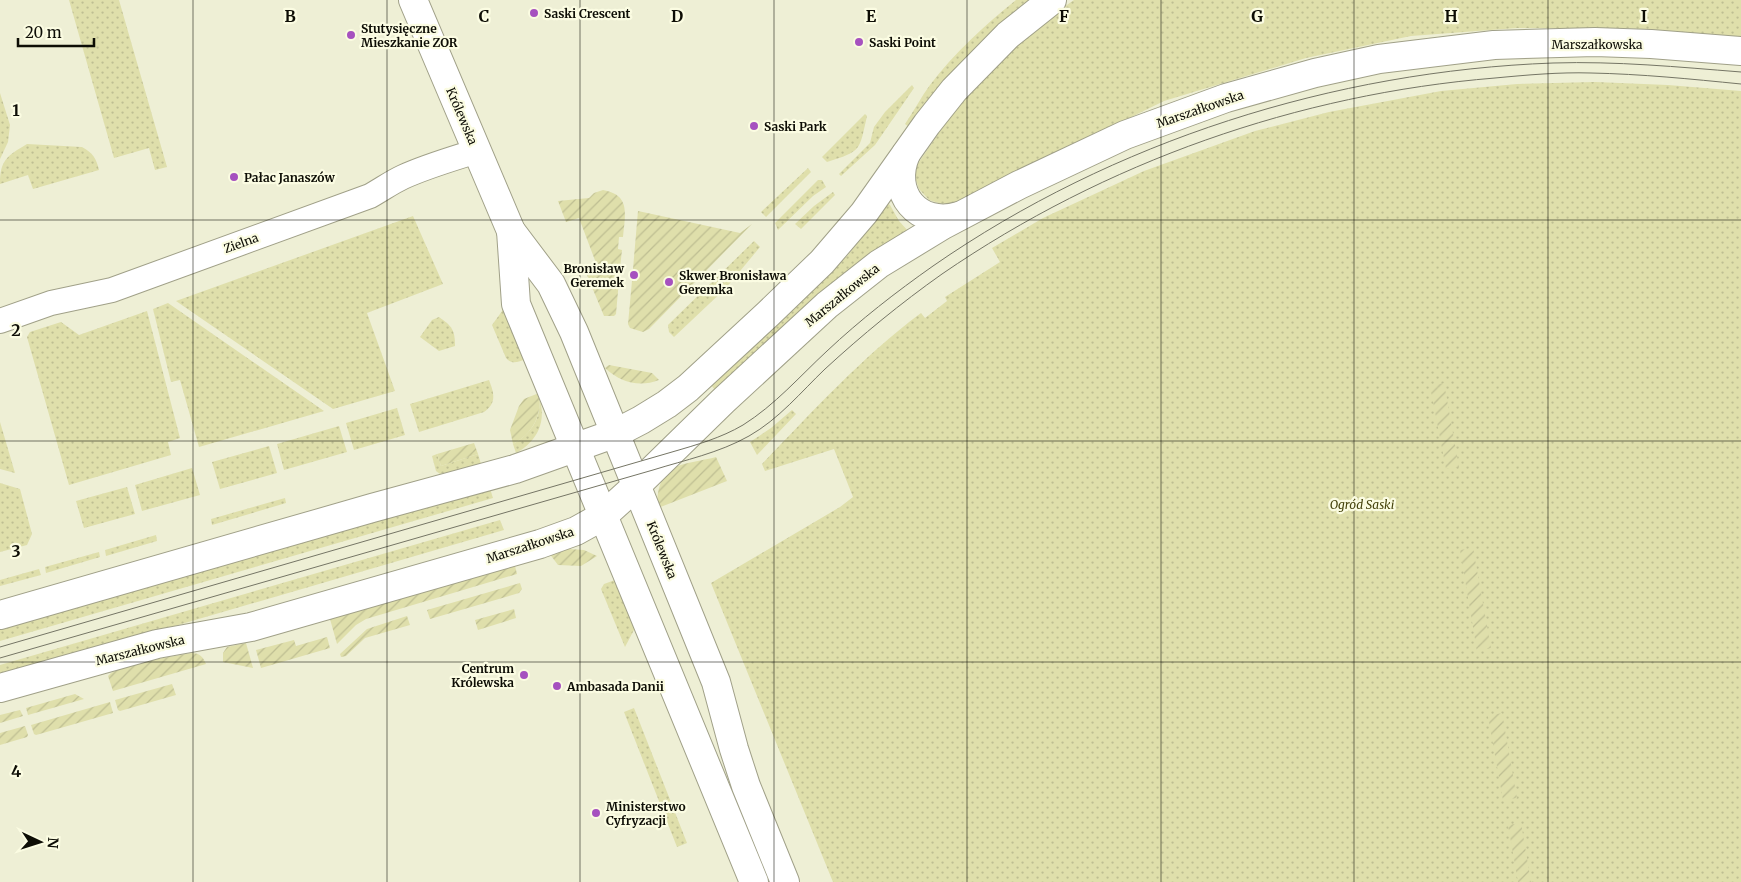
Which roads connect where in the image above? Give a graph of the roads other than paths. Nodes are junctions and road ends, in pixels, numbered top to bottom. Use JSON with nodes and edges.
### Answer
{"nodes":[{"id":1,"x":413,"y":0,"type":"edge"},
{"id":2,"x":1052,"y":0,"type":"edge"},
{"id":3,"x":1741,"y":51,"type":"edge"},
{"id":4,"x":477,"y":151,"type":"junction"},
{"id":5,"x":907,"y":153,"type":"junction"},
{"id":6,"x":966,"y":214,"type":"junction"},
{"id":7,"x":511,"y":231,"type":"junction"},
{"id":8,"x":0,"y":321,"type":"edge"},
{"id":9,"x":616,"y":432,"type":"junction"},
{"id":10,"x":575,"y":448,"type":"junction"},
{"id":11,"x":636,"y":486,"type":"junction"},
{"id":12,"x":603,"y":516,"type":"junction"},
{"id":13,"x":0,"y":615,"type":"edge"},
{"id":14,"x":0,"y":688,"type":"edge"},
{"id":15,"x":754,"y":882,"type":"edge"},
{"id":16,"x":785,"y":882,"type":"edge"}],
"edges":[{"from":1,"to":4,"type":"main road","name":"Królewska"},
{"from":2,"to":5,"type":"main road"},
{"from":3,"to":6,"type":"main road","name":"Marszałkowska"},
{"from":4,"to":7,"type":"main road","name":"Królewska"},
{"from":4,"to":8,"type":"street","name":"Zielna"},
{"from":5,"to":6,"type":"main road"},
{"from":5,"to":9,"type":"main road"},
{"from":6,"to":11,"type":"main road","name":"Marszałkowska"},
{"from":7,"to":9,"type":"main road","name":"Królewska"},
{"from":7,"to":10,"type":"main road","name":"Królewska"},
{"from":9,"to":10,"type":"main road"},
{"from":9,"to":11,"type":"main road","name":"Królewska"},
{"from":10,"to":12,"type":"main road","name":"Królewska"},
{"from":10,"to":13,"type":"main road"},
{"from":11,"to":12,"type":"main road","name":"Marszałkowska"},
{"from":11,"to":16,"type":"main road","name":"Królewska"},
{"from":12,"to":14,"type":"main road","name":"Marszałkowska"},
{"from":12,"to":15,"type":"main road","name":"Królewska"}]}
